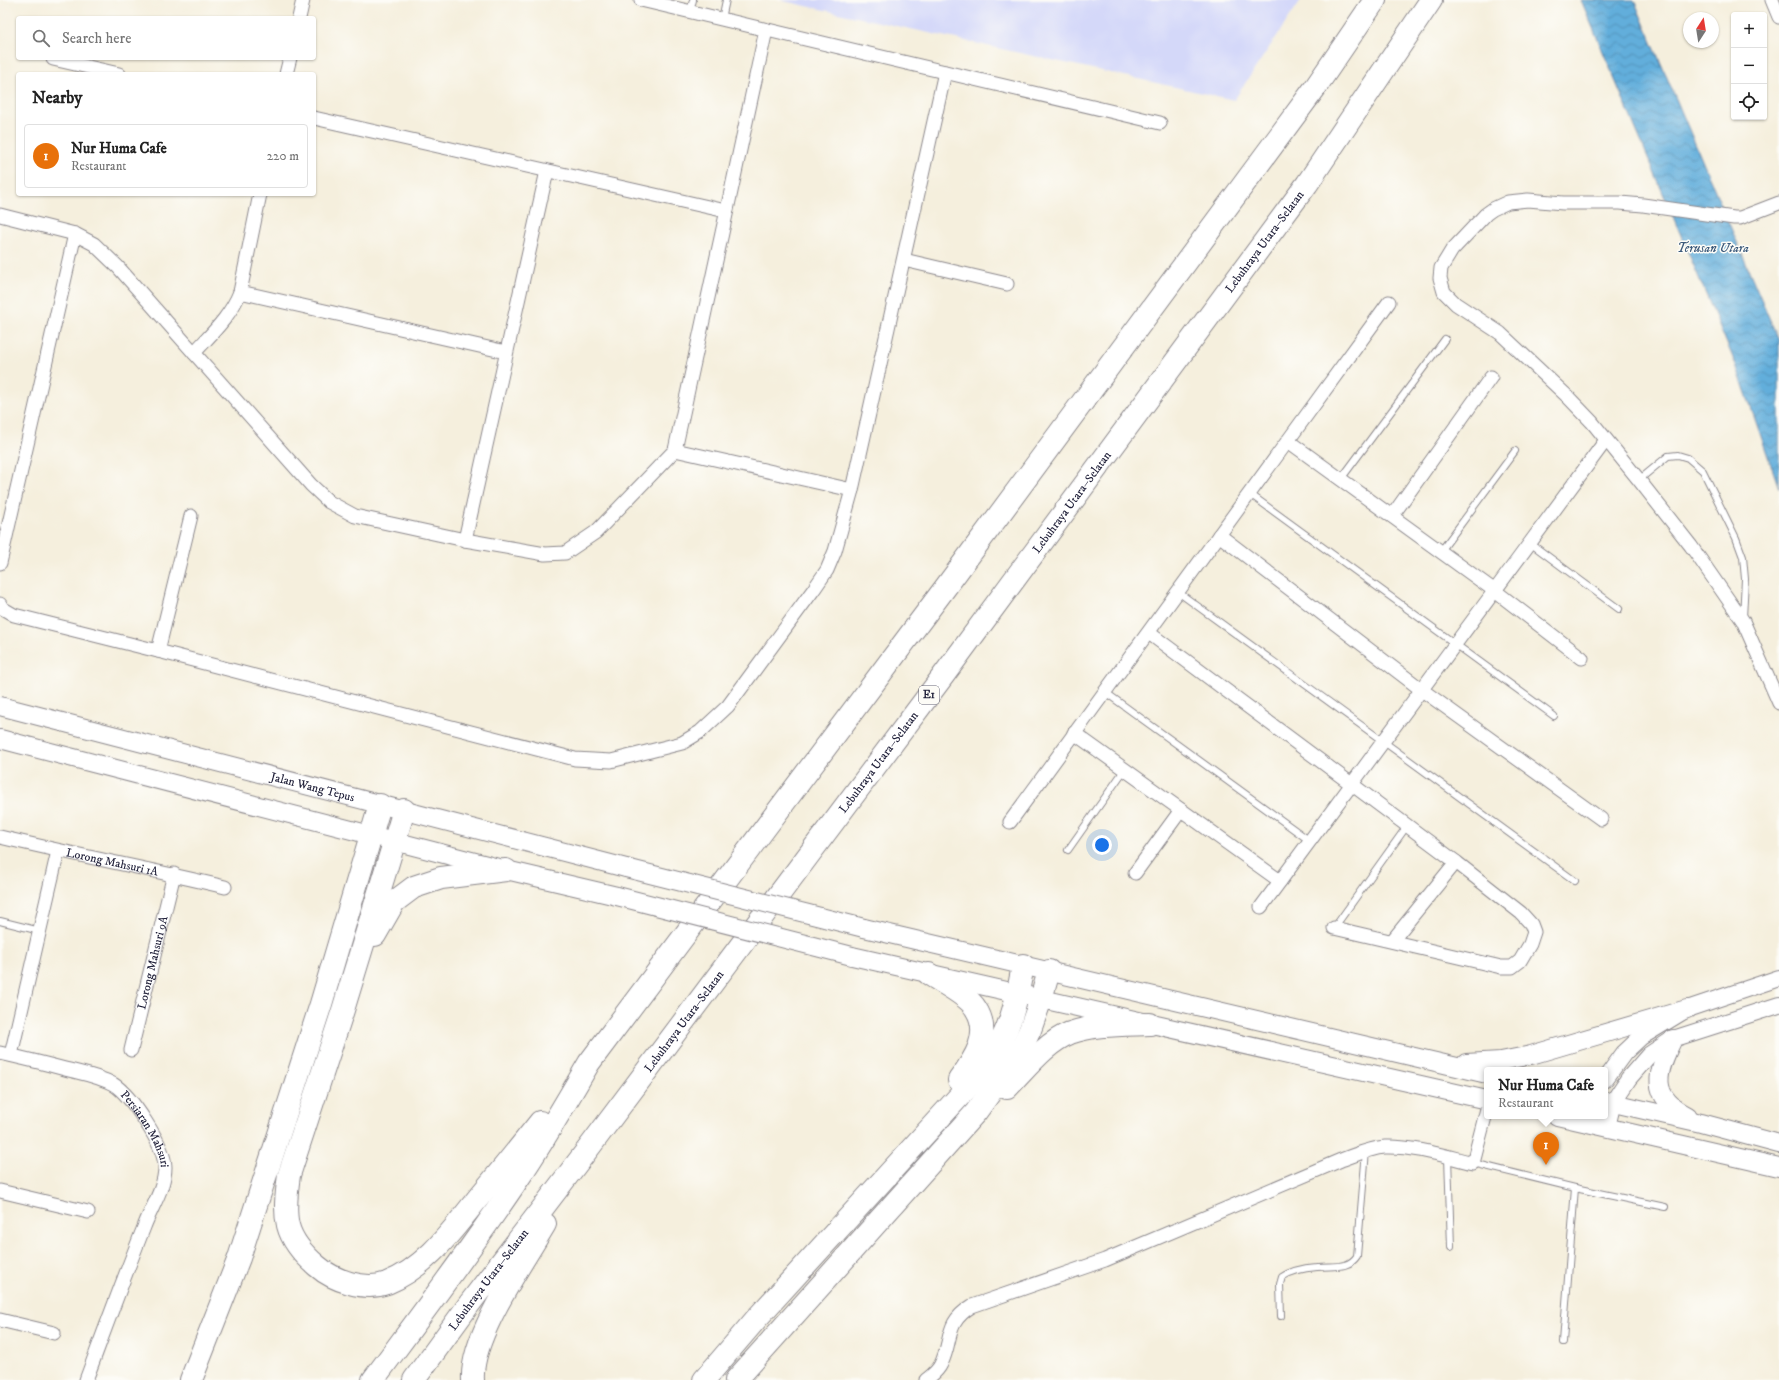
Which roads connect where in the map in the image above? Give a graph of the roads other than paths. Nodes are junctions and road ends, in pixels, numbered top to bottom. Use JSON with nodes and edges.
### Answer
{"nodes":[{"id":1,"x":303,"y":0,"type":"edge"},
{"id":2,"x":641,"y":0,"type":"edge"},
{"id":3,"x":726,"y":0,"type":"edge"},
{"id":4,"x":1375,"y":0,"type":"edge"},
{"id":5,"x":1431,"y":0,"type":"edge"},
{"id":6,"x":1772,"y":0,"type":"edge"},
{"id":7,"x":692,"y":6,"type":"edge"},
{"id":8,"x":299,"y":16,"type":"edge"},
{"id":9,"x":1779,"y":17,"type":"edge"},
{"id":10,"x":722,"y":19,"type":"junction"},
{"id":11,"x":766,"y":30,"type":"junction"},
{"id":12,"x":57,"y":60,"type":"edge"},
{"id":13,"x":290,"y":60,"type":"edge"},
{"id":14,"x":110,"y":72,"type":"edge"},
{"id":15,"x":286,"y":72,"type":"edge"},
{"id":16,"x":945,"y":72,"type":"junction"},
{"id":17,"x":316,"y":118,"type":"edge"},
{"id":18,"x":1160,"y":123,"type":"dead end"},
{"id":19,"x":547,"y":171,"type":"junction"},
{"id":20,"x":260,"y":196,"type":"edge"},
{"id":21,"x":1779,"y":203,"type":"edge"},
{"id":22,"x":726,"y":211,"type":"junction"},
{"id":23,"x":0,"y":215,"type":"edge"},
{"id":24,"x":75,"y":234,"type":"junction"},
{"id":25,"x":904,"y":260,"type":"junction"},
{"id":26,"x":1007,"y":284,"type":"dead end"},
{"id":27,"x":240,"y":292,"type":"junction"},
{"id":28,"x":1389,"y":302,"type":"dead end"},
{"id":29,"x":1445,"y":339,"type":"dead end"},
{"id":30,"x":506,"y":352,"type":"junction"},
{"id":31,"x":194,"y":353,"type":"junction"},
{"id":32,"x":1491,"y":376,"type":"dead end"},
{"id":33,"x":1606,"y":440,"type":"junction"},
{"id":34,"x":1288,"y":441,"type":"junction"},
{"id":35,"x":675,"y":450,"type":"junction"},
{"id":36,"x":1515,"y":450,"type":"dead end"},
{"id":37,"x":1341,"y":479,"type":"junction"},
{"id":38,"x":1639,"y":480,"type":"junction"},
{"id":39,"x":852,"y":490,"type":"junction"},
{"id":40,"x":1250,"y":494,"type":"junction"},
{"id":41,"x":191,"y":516,"type":"dead end"},
{"id":42,"x":1392,"y":516,"type":"junction"},
{"id":43,"x":1219,"y":535,"type":"junction"},
{"id":44,"x":465,"y":540,"type":"junction"},
{"id":45,"x":1530,"y":543,"type":"junction"},
{"id":46,"x":1441,"y":551,"type":"junction"},
{"id":47,"x":0,"y":563,"type":"edge"},
{"id":48,"x":1495,"y":591,"type":"junction"},
{"id":49,"x":1178,"y":592,"type":"junction"},
{"id":50,"x":0,"y":604,"type":"edge"},
{"id":51,"x":1619,"y":609,"type":"dead end"},
{"id":52,"x":1743,"y":621,"type":"junction"},
{"id":53,"x":1149,"y":633,"type":"junction"},
{"id":54,"x":1456,"y":644,"type":"junction"},
{"id":55,"x":158,"y":651,"type":"junction"},
{"id":56,"x":1582,"y":658,"type":"dead end"},
{"id":57,"x":1422,"y":690,"type":"junction"},
{"id":58,"x":1105,"y":692,"type":"junction"},
{"id":59,"x":1779,"y":703,"type":"edge"},
{"id":60,"x":0,"y":706,"type":"edge"},
{"id":61,"x":1554,"y":716,"type":"dead end"},
{"id":62,"x":1074,"y":733,"type":"junction"},
{"id":63,"x":0,"y":738,"type":"edge"},
{"id":64,"x":1383,"y":742,"type":"junction"},
{"id":65,"x":1125,"y":769,"type":"junction"},
{"id":66,"x":1351,"y":785,"type":"junction"},
{"id":67,"x":380,"y":805,"type":"junction"},
{"id":68,"x":404,"y":810,"type":"junction"},
{"id":69,"x":1181,"y":810,"type":"junction"},
{"id":70,"x":1601,"y":819,"type":"dead end"},
{"id":71,"x":1010,"y":822,"type":"dead end"},
{"id":72,"x":1407,"y":826,"type":"junction"},
{"id":73,"x":372,"y":835,"type":"junction"},
{"id":74,"x":0,"y":837,"type":"edge"},
{"id":75,"x":1310,"y":841,"type":"junction"},
{"id":76,"x":394,"y":842,"type":"junction"},
{"id":77,"x":1068,"y":850,"type":"dead end"},
{"id":78,"x":58,"y":852,"type":"junction"},
{"id":79,"x":1456,"y":862,"type":"junction"},
{"id":80,"x":506,"y":870,"type":"junction"},
{"id":81,"x":1135,"y":873,"type":"dead end"},
{"id":82,"x":174,"y":874,"type":"junction"},
{"id":83,"x":1575,"y":881,"type":"dead end"},
{"id":84,"x":1280,"y":882,"type":"junction"},
{"id":85,"x":225,"y":887,"type":"dead end"},
{"id":86,"x":1261,"y":907,"type":"dead end"},
{"id":87,"x":0,"y":921,"type":"edge"},
{"id":88,"x":1334,"y":928,"type":"joint"},
{"id":89,"x":40,"y":931,"type":"junction"},
{"id":90,"x":1392,"y":941,"type":"junction"},
{"id":91,"x":1024,"y":965,"type":"junction"},
{"id":92,"x":1049,"y":971,"type":"junction"},
{"id":93,"x":929,"y":974,"type":"junction"},
{"id":94,"x":1779,"y":978,"type":"edge"},
{"id":95,"x":1018,"y":994,"type":"junction"},
{"id":96,"x":1041,"y":999,"type":"junction"},
{"id":97,"x":1779,"y":1005,"type":"edge"},
{"id":98,"x":1687,"y":1009,"type":"junction"},
{"id":99,"x":343,"y":1010,"type":"junction"},
{"id":100,"x":1150,"y":1024,"type":"junction"},
{"id":101,"x":1673,"y":1039,"type":"junction"},
{"id":102,"x":131,"y":1050,"type":"dead end"},
{"id":103,"x":5,"y":1054,"type":"edge"},
{"id":104,"x":589,"y":1063,"type":"junction"},
{"id":105,"x":1446,"y":1064,"type":"junction"},
{"id":106,"x":1484,"y":1073,"type":"edge"},
{"id":107,"x":1608,"y":1074,"type":"edge"},
{"id":108,"x":1484,"y":1099,"type":"edge"},
{"id":109,"x":1609,"y":1101,"type":"edge"},
{"id":110,"x":1608,"y":1114,"type":"edge"},
{"id":111,"x":1485,"y":1119,"type":"edge"},
{"id":112,"x":1588,"y":1119,"type":"edge"},
{"id":113,"x":1608,"y":1119,"type":"edge"},
{"id":114,"x":1701,"y":1123,"type":"junction"},
{"id":115,"x":1607,"y":1127,"type":"junction"},
{"id":116,"x":1779,"y":1144,"type":"edge"},
{"id":117,"x":591,"y":1145,"type":"junction"},
{"id":118,"x":1366,"y":1151,"type":"junction"},
{"id":119,"x":1448,"y":1157,"type":"junction"},
{"id":120,"x":1473,"y":1163,"type":"junction"},
{"id":121,"x":1779,"y":1167,"type":"edge"},
{"id":122,"x":1575,"y":1188,"type":"junction"},
{"id":123,"x":0,"y":1191,"type":"edge"},
{"id":124,"x":866,"y":1198,"type":"junction"},
{"id":125,"x":1665,"y":1207,"type":"dead end"},
{"id":126,"x":88,"y":1212,"type":"dead end"},
{"id":127,"x":883,"y":1216,"type":"junction"},
{"id":128,"x":1451,"y":1247,"type":"dead end"},
{"id":129,"x":1281,"y":1316,"type":"dead end"},
{"id":130,"x":0,"y":1320,"type":"edge"},
{"id":131,"x":54,"y":1332,"type":"dead end"},
{"id":132,"x":1563,"y":1342,"type":"dead end"},
{"id":133,"x":86,"y":1380,"type":"edge"},
{"id":134,"x":191,"y":1380,"type":"edge"},
{"id":135,"x":372,"y":1380,"type":"edge"},
{"id":136,"x":414,"y":1380,"type":"edge"},
{"id":137,"x":473,"y":1380,"type":"edge"},
{"id":138,"x":704,"y":1380,"type":"edge"},
{"id":139,"x":736,"y":1380,"type":"edge"},
{"id":140,"x":926,"y":1380,"type":"edge"}],
"edges":[{"from":1,"to":8,"type":"street"},
{"from":2,"to":7,"type":"street"},
{"from":3,"to":10,"type":"lane"},
{"from":4,"to":104,"type":"highway"},
{"from":5,"to":117,"type":"highway","name":"Lebuhraya Utara–Selatan","number":"E1"},
{"from":6,"to":9,"type":"street"},
{"from":7,"to":10,"type":"street"},
{"from":10,"to":11,"type":"street"},
{"from":11,"to":16,"type":"street"},
{"from":11,"to":22,"type":"street"},
{"from":12,"to":14,"type":"street"},
{"from":13,"to":15,"type":"street"},
{"from":16,"to":18,"type":"street"},
{"from":16,"to":25,"type":"street"},
{"from":17,"to":19,"type":"street"},
{"from":19,"to":22,"type":"street"},
{"from":19,"to":30,"type":"street"},
{"from":20,"to":27,"type":"street"},
{"from":21,"to":33,"type":"street"},
{"from":22,"to":35,"type":"street"},
{"from":23,"to":24,"type":"street"},
{"from":24,"to":31,"type":"street"},
{"from":24,"to":47,"type":"street"},
{"from":25,"to":26,"type":"street"},
{"from":25,"to":39,"type":"street"},
{"from":27,"to":30,"type":"street"},
{"from":27,"to":31,"type":"street"},
{"from":28,"to":34,"type":"street"},
{"from":29,"to":37,"type":"lane"},
{"from":30,"to":44,"type":"street"},
{"from":31,"to":44,"type":"street"},
{"from":32,"to":42,"type":"street"},
{"from":33,"to":38,"type":"street"},
{"from":33,"to":45,"type":"street"},
{"from":34,"to":37,"type":"street"},
{"from":34,"to":40,"type":"street"},
{"from":35,"to":39,"type":"street"},
{"from":35,"to":44,"type":"street"},
{"from":36,"to":46,"type":"lane"},
{"from":37,"to":42,"type":"street"},
{"from":38,"to":52,"type":"street"},
{"from":38,"to":52,"type":"lane"},
{"from":39,"to":55,"type":"street"},
{"from":40,"to":43,"type":"street"},
{"from":40,"to":54,"type":"lane"},
{"from":41,"to":55,"type":"street"},
{"from":42,"to":46,"type":"street"},
{"from":43,"to":49,"type":"street"},
{"from":43,"to":57,"type":"street"},
{"from":45,"to":48,"type":"street"},
{"from":45,"to":51,"type":"lane"},
{"from":46,"to":48,"type":"street"},
{"from":48,"to":54,"type":"street"},
{"from":48,"to":56,"type":"street"},
{"from":49,"to":53,"type":"street"},
{"from":49,"to":64,"type":"lane"},
{"from":50,"to":55,"type":"street"},
{"from":52,"to":59,"type":"street"},
{"from":53,"to":58,"type":"street"},
{"from":53,"to":66,"type":"street"},
{"from":54,"to":57,"type":"street"},
{"from":54,"to":61,"type":"lane"},
{"from":57,"to":64,"type":"street"},
{"from":57,"to":70,"type":"street"},
{"from":58,"to":62,"type":"street"},
{"from":58,"to":75,"type":"lane"},
{"from":60,"to":67,"type":"main road","name":"Jalan Wang Tepus"},
{"from":62,"to":65,"type":"street"},
{"from":62,"to":71,"type":"street"},
{"from":63,"to":73,"type":"main road"},
{"from":64,"to":66,"type":"street"},
{"from":64,"to":83,"type":"lane"},
{"from":65,"to":69,"type":"street"},
{"from":65,"to":77,"type":"lane"},
{"from":66,"to":72,"type":"street"},
{"from":66,"to":75,"type":"street"},
{"from":67,"to":68,"type":"main road","name":"Jalan Wang Tepus"},
{"from":67,"to":73,"type":"highway"},
{"from":68,"to":76,"type":"highway"},
{"from":68,"to":91,"type":"main road","name":"Jalan Wang Tepus","bridge":true},
{"from":69,"to":81,"type":"street"},
{"from":69,"to":84,"type":"street"},
{"from":72,"to":79,"type":"street"},
{"from":72,"to":88,"type":"lane"},
{"from":73,"to":76,"type":"main road"},
{"from":73,"to":134,"type":"highway"},
{"from":74,"to":78,"type":"street","name":"Lorong Mahsuri 1A"},
{"from":75,"to":84,"type":"street"},
{"from":76,"to":80,"type":"main road"},
{"from":76,"to":99,"type":"highway"},
{"from":78,"to":82,"type":"street","name":"Lorong Mahsuri 1A"},
{"from":78,"to":89,"type":"street"},
{"from":79,"to":90,"type":"street"},
{"from":79,"to":90,"type":"street"},
{"from":80,"to":93,"type":"main road","bridge":true},
{"from":80,"to":99,"type":"highway"},
{"from":82,"to":85,"type":"street","name":"Lorong Mahsuri 1A"},
{"from":82,"to":102,"type":"street","name":"Lorong Mahsuri 9A"},
{"from":84,"to":86,"type":"street"},
{"from":87,"to":89,"type":"lane"},
{"from":88,"to":90,"type":"street"},
{"from":89,"to":103,"type":"street"},
{"from":91,"to":92,"type":"main road","name":"Jalan Wang Tepus"},
{"from":91,"to":95,"type":"highway"},
{"from":92,"to":96,"type":"highway"},
{"from":92,"to":105,"type":"main road","name":"Jalan Wang Tepus"},
{"from":93,"to":95,"type":"main road"},
{"from":93,"to":124,"type":"highway"},
{"from":94,"to":98,"type":"street"},
{"from":95,"to":96,"type":"main road"},
{"from":95,"to":124,"type":"highway"},
{"from":96,"to":100,"type":"main road"},
{"from":96,"to":127,"type":"highway"},
{"from":97,"to":101,"type":"street"},
{"from":98,"to":105,"type":"main road"},
{"from":98,"to":107,"type":"street"},
{"from":99,"to":104,"type":"highway"},
{"from":100,"to":108,"type":"main road"},
{"from":100,"to":127,"type":"highway"},
{"from":101,"to":109,"type":"street"},
{"from":101,"to":114,"type":"main road"},
{"from":103,"to":133,"type":"street","name":"Persiaran Mahsuri"},
{"from":104,"to":135,"type":"highway"},
{"from":105,"to":106,"type":"main road","name":"Jalan Wang Tepus"},
{"from":109,"to":110,"type":"street"},
{"from":109,"to":114,"type":"main road"},
{"from":111,"to":120,"type":"street"},
{"from":112,"to":115,"type":"main road"},
{"from":113,"to":115,"type":"street"},
{"from":114,"to":116,"type":"main road"},
{"from":115,"to":121,"type":"main road"},
{"from":117,"to":136,"type":"highway","name":"Lebuhraya Utara–Selatan","number":"E1"},
{"from":117,"to":137,"type":"highway"},
{"from":118,"to":119,"type":"street"},
{"from":118,"to":129,"type":"lane"},
{"from":118,"to":140,"type":"street"},
{"from":119,"to":120,"type":"street"},
{"from":119,"to":128,"type":"lane"},
{"from":120,"to":122,"type":"lane"},
{"from":122,"to":125,"type":"lane"},
{"from":122,"to":132,"type":"lane"},
{"from":123,"to":126,"type":"street"},
{"from":124,"to":138,"type":"highway"},
{"from":127,"to":139,"type":"highway"},
{"from":130,"to":131,"type":"street"}]}
